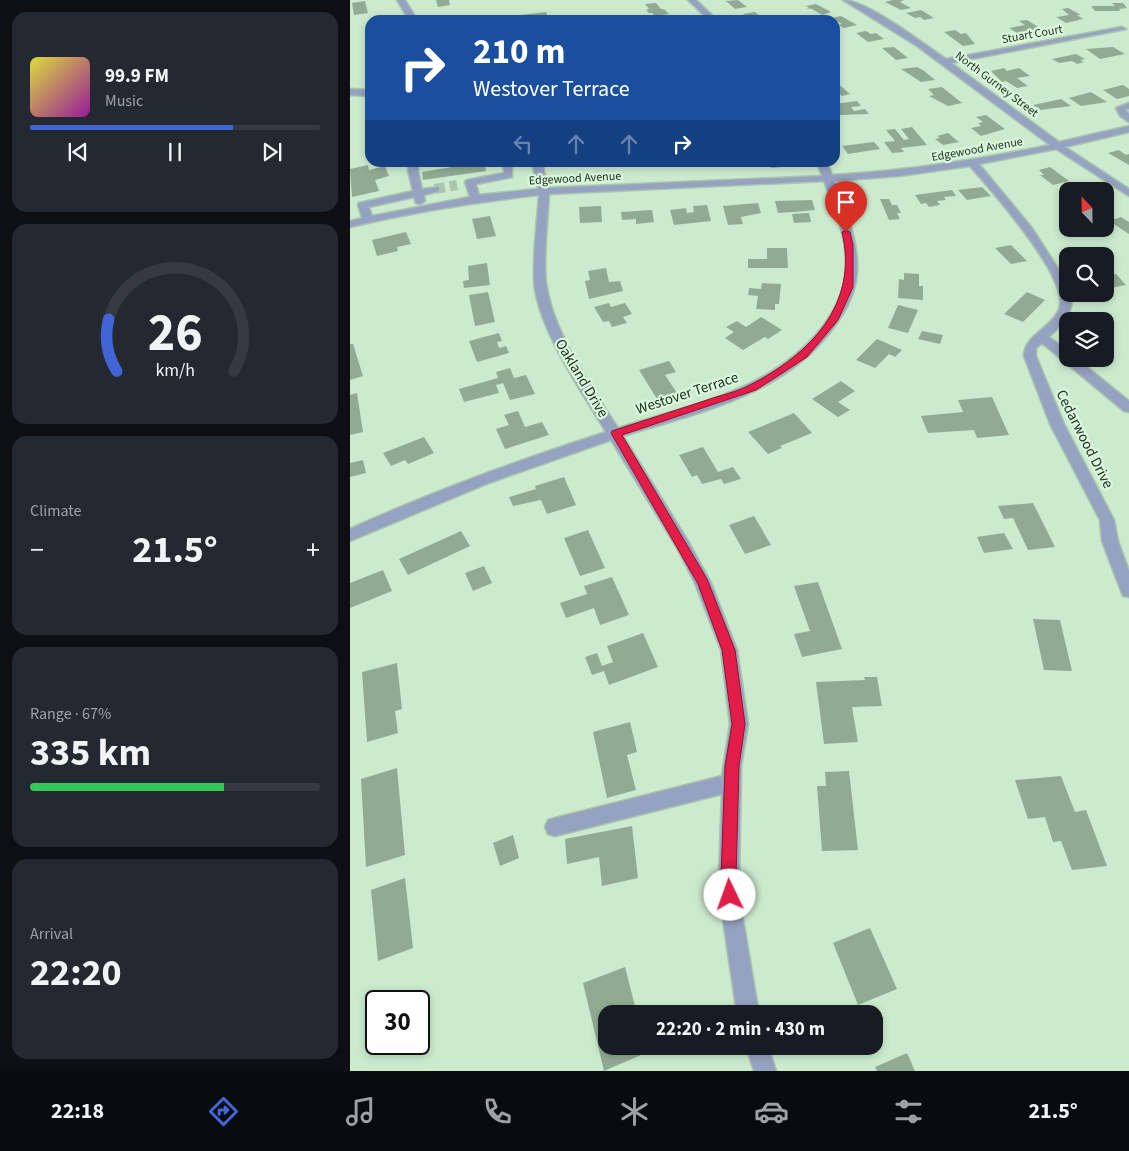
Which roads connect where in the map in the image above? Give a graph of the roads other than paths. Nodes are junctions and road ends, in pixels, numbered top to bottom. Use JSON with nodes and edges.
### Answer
{"nodes":[{"id":1,"x":401,"y":0,"type":"edge"},
{"id":2,"x":692,"y":0,"type":"edge"},
{"id":3,"x":851,"y":1,"type":"edge"},
{"id":4,"x":410,"y":15,"type":"edge"},
{"id":5,"x":708,"y":15,"type":"edge"},
{"id":6,"x":1122,"y":29,"type":"dead end"},
{"id":7,"x":946,"y":61,"type":"junction"},
{"id":8,"x":350,"y":92,"type":"edge"},
{"id":9,"x":365,"y":93,"type":"edge"},
{"id":10,"x":1129,"y":106,"type":"edge"},
{"id":11,"x":1129,"y":119,"type":"edge"},
{"id":12,"x":1129,"y":129,"type":"edge"},
{"id":13,"x":1059,"y":146,"type":"junction"},
{"id":14,"x":973,"y":164,"type":"junction"},
{"id":15,"x":413,"y":167,"type":"edge"},
{"id":16,"x":508,"y":167,"type":"edge"},
{"id":17,"x":538,"y":167,"type":"edge"},
{"id":18,"x":824,"y":167,"type":"edge"},
{"id":19,"x":827,"y":178,"type":"junction"},
{"id":20,"x":470,"y":182,"type":"junction"},
{"id":21,"x":457,"y":185,"type":"tunnel mouth"},
{"id":22,"x":435,"y":188,"type":"tunnel mouth"},
{"id":23,"x":544,"y":191,"type":"junction"},
{"id":24,"x":418,"y":193,"type":"junction"},
{"id":25,"x":1129,"y":193,"type":"edge"},
{"id":26,"x":475,"y":198,"type":"junction"},
{"id":27,"x":422,"y":207,"type":"junction"},
{"id":28,"x":368,"y":219,"type":"junction"},
{"id":29,"x":350,"y":224,"type":"edge"},
{"id":30,"x":1042,"y":337,"type":"junction"},
{"id":31,"x":1129,"y":408,"type":"edge"},
{"id":32,"x":616,"y":433,"type":"junction"},
{"id":33,"x":350,"y":535,"type":"edge"},
{"id":34,"x":1129,"y":591,"type":"edge"},
{"id":35,"x":732,"y":782,"type":"junction"},
{"id":36,"x":555,"y":828,"type":"dead end"},
{"id":37,"x":747,"y":1005,"type":"edge"},
{"id":38,"x":760,"y":1055,"type":"edge"},
{"id":39,"x":765,"y":1071,"type":"edge"}],
"edges":[{"from":1,"to":4,"type":"street"},
{"from":2,"to":5,"type":"street"},
{"from":3,"to":7,"type":"street","name":"North Gurney Street"},
{"from":6,"to":7,"type":"street","name":"Stuart Court"},
{"from":7,"to":13,"type":"street","name":"North Gurney Street"},
{"from":8,"to":9,"type":"street"},
{"from":10,"to":11,"type":"street"},
{"from":12,"to":13,"type":"street","name":"Edgewood Avenue"},
{"from":13,"to":14,"type":"street","name":"Edgewood Avenue"},
{"from":13,"to":25,"type":"street","name":"North Gurney Street"},
{"from":14,"to":19,"type":"street","name":"Edgewood Avenue"},
{"from":14,"to":30,"type":"street","name":"Cedarwood Drive"},
{"from":15,"to":24,"type":"street"},
{"from":16,"to":20,"type":"street"},
{"from":17,"to":23,"type":"street","name":"Oakland Drive"},
{"from":18,"to":19,"type":"street","name":"Westover Terrace"},
{"from":19,"to":23,"type":"street","name":"Edgewood Avenue"},
{"from":19,"to":32,"type":"street","name":"Westover Terrace"},
{"from":20,"to":21,"type":"street"},
{"from":20,"to":26,"type":"street"},
{"from":22,"to":24,"type":"street"},
{"from":23,"to":26,"type":"street","name":"Edgewood Avenue"},
{"from":23,"to":32,"type":"street","name":"Oakland Drive"},
{"from":24,"to":27,"type":"street"},
{"from":24,"to":28,"type":"street"},
{"from":26,"to":27,"type":"street","name":"Edgewood Avenue"},
{"from":27,"to":28,"type":"street","name":"Edgewood Avenue"},
{"from":28,"to":29,"type":"street","name":"Edgewood Avenue"},
{"from":30,"to":31,"type":"street"},
{"from":30,"to":34,"type":"street","name":"Cedarwood Drive"},
{"from":32,"to":33,"type":"street","name":"Westover Terrace"},
{"from":32,"to":35,"type":"street","name":"Oakland Drive"},
{"from":35,"to":36,"type":"street"},
{"from":35,"to":37,"type":"street","name":"Oakland Drive"},
{"from":38,"to":39,"type":"street"}]}
